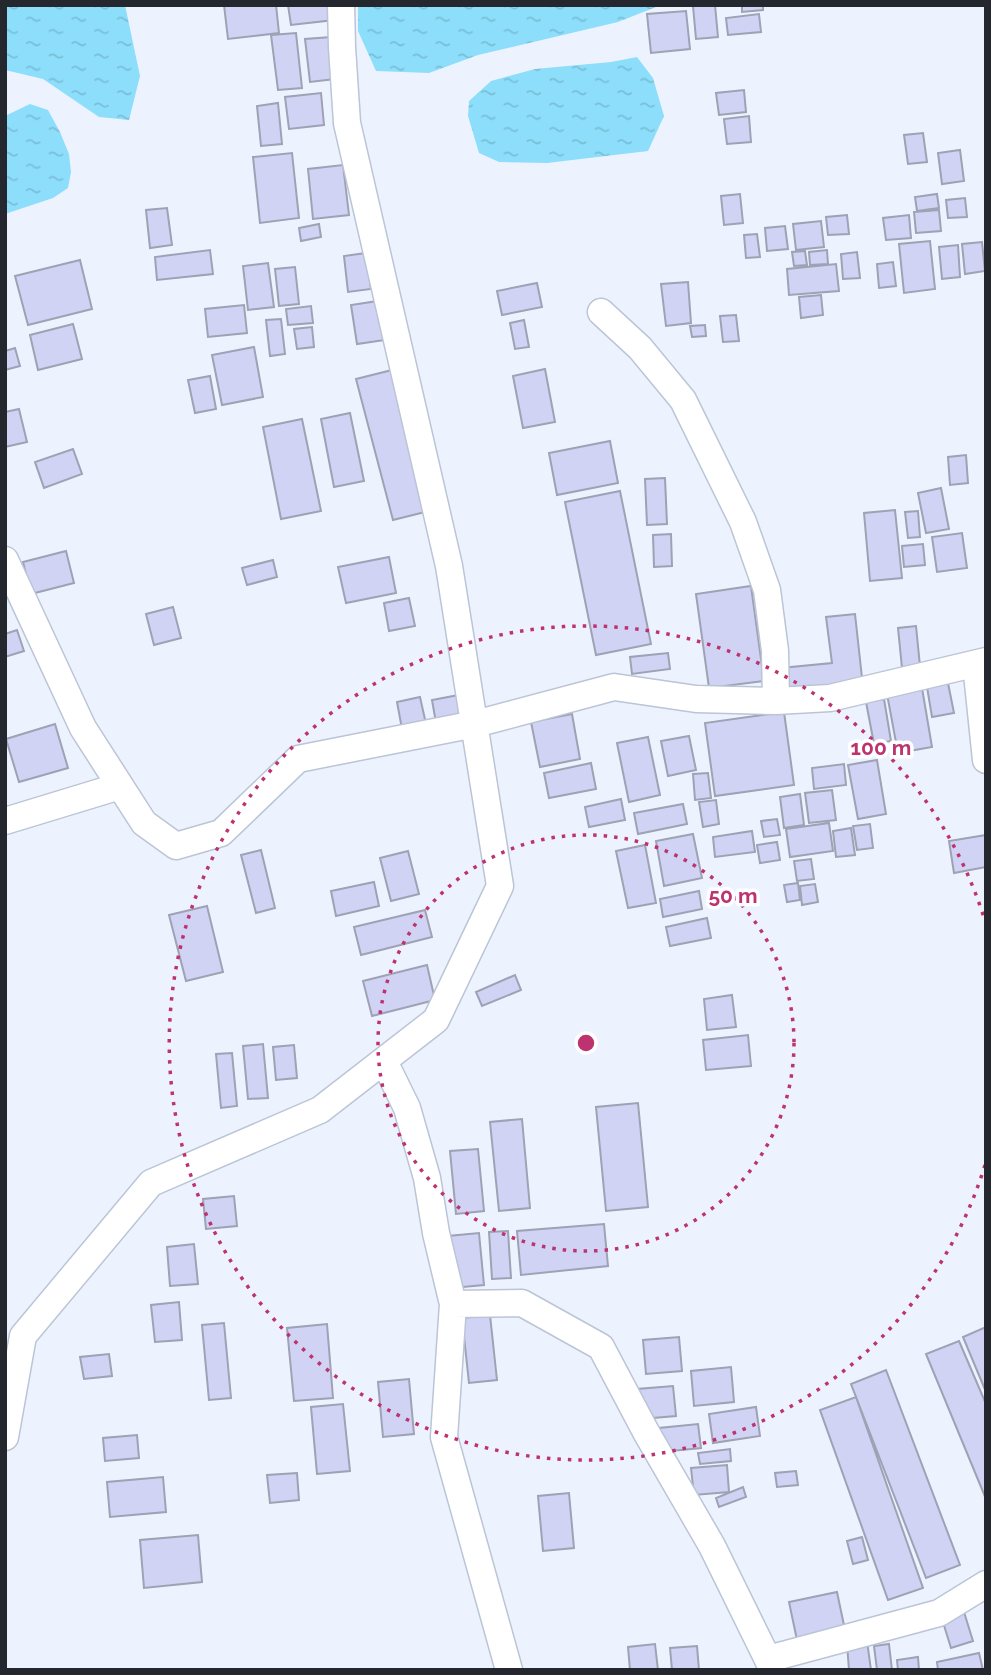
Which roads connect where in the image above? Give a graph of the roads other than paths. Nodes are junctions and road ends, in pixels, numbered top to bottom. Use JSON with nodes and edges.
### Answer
{"nodes":[{"id":1,"x":341,"y":5,"type":"edge"},
{"id":2,"x":601,"y":312,"type":"dead end"},
{"id":3,"x":5,"y":559,"type":"edge"},
{"id":4,"x":981,"y":662,"type":"edge"},
{"id":5,"x":776,"y":701,"type":"junction"},
{"id":6,"x":475,"y":724,"type":"junction"},
{"id":7,"x":986,"y":761,"type":"edge"},
{"id":8,"x":120,"y":786,"type":"junction"},
{"id":9,"x":5,"y":821,"type":"edge"},
{"id":10,"x":384,"y":1061,"type":"junction"},
{"id":11,"x":453,"y":1304,"type":"junction"},
{"id":12,"x":5,"y":1437,"type":"edge"},
{"id":13,"x":986,"y":1584,"type":"edge"},
{"id":14,"x":770,"y":1664,"type":"edge"},
{"id":15,"x":509,"y":1670,"type":"edge"}],
"edges":[{"from":1,"to":6,"type":"street"},
{"from":2,"to":5,"type":"street"},
{"from":3,"to":8,"type":"street"},
{"from":4,"to":5,"type":"street"},
{"from":4,"to":7,"type":"street"},
{"from":5,"to":6,"type":"street"},
{"from":6,"to":8,"type":"street"},
{"from":6,"to":10,"type":"street"},
{"from":8,"to":9,"type":"street"},
{"from":10,"to":11,"type":"street"},
{"from":10,"to":12,"type":"street"},
{"from":11,"to":14,"type":"street"},
{"from":11,"to":15,"type":"street"},
{"from":13,"to":14,"type":"street"}]}
